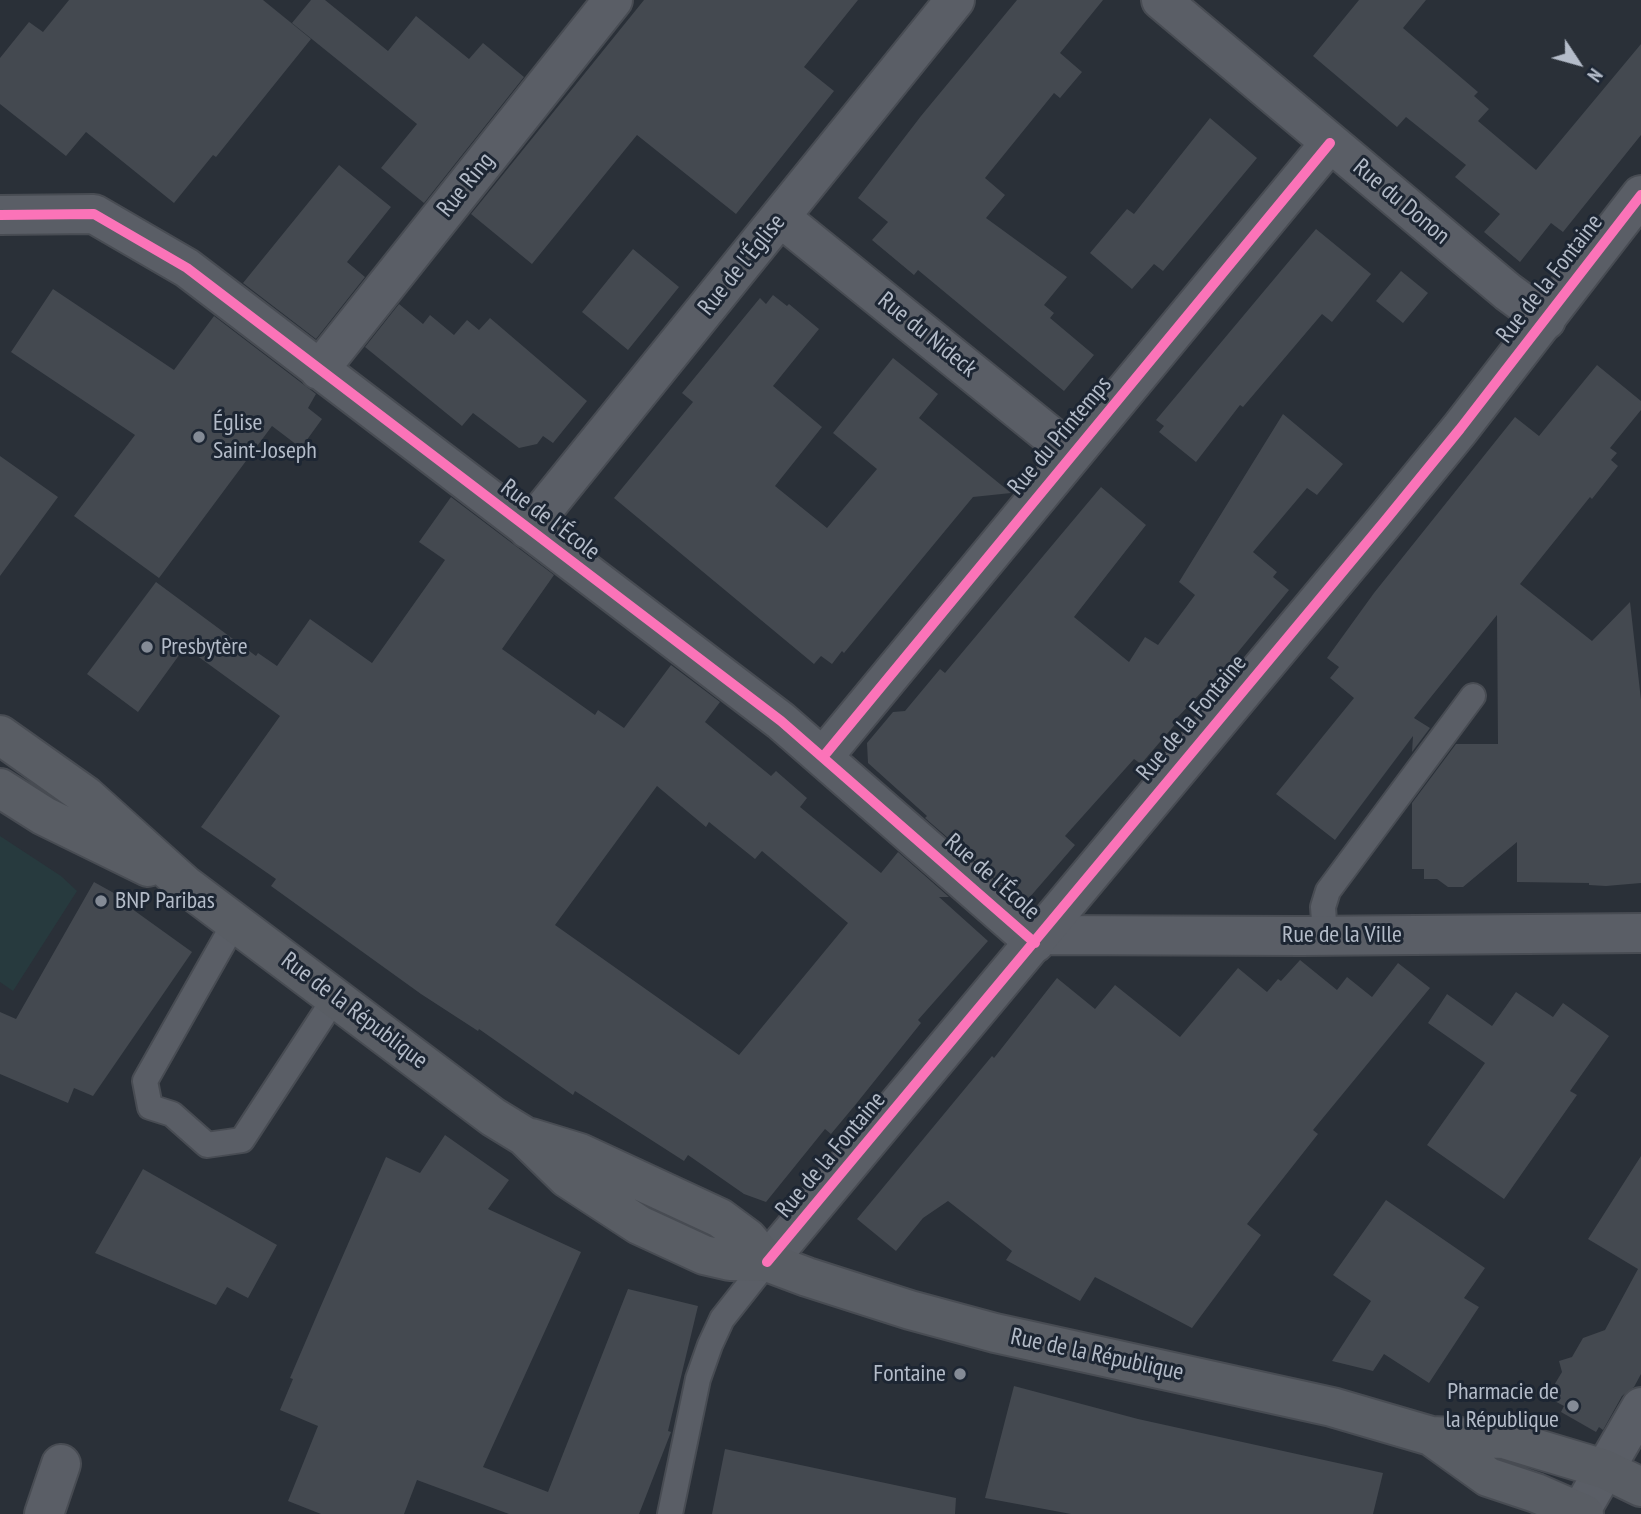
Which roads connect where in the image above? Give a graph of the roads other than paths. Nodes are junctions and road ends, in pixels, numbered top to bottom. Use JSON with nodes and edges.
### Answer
{"nodes":[{"id":1,"x":613,"y":0,"type":"edge"},
{"id":2,"x":955,"y":0,"type":"edge"},
{"id":3,"x":1161,"y":0,"type":"edge"},
{"id":4,"x":1330,"y":143,"type":"junction"},
{"id":5,"x":0,"y":215,"type":"edge"},
{"id":6,"x":1635,"y":216,"type":"edge"},
{"id":7,"x":780,"y":217,"type":"junction"},
{"id":8,"x":1546,"y":320,"type":"junction"},
{"id":9,"x":319,"y":370,"type":"junction"},
{"id":10,"x":1073,"y":454,"type":"junction"},
{"id":11,"x":528,"y":529,"type":"junction"},
{"id":12,"x":1473,"y":696,"type":"dead end"},
{"id":13,"x":0,"y":735,"type":"edge"},
{"id":14,"x":823,"y":757,"type":"junction"},
{"id":15,"x":0,"y":788,"type":"edge"},
{"id":16,"x":185,"y":885,"type":"junction"},
{"id":17,"x":235,"y":922,"type":"junction"},
{"id":18,"x":1641,"y":933,"type":"edge"},
{"id":19,"x":1325,"y":936,"type":"junction"},
{"id":20,"x":1039,"y":939,"type":"junction"},
{"id":21,"x":336,"y":996,"type":"junction"},
{"id":22,"x":767,"y":1262,"type":"junction"},
{"id":23,"x":1641,"y":1407,"type":"edge"},
{"id":24,"x":1431,"y":1436,"type":"junction"},
{"id":25,"x":61,"y":1464,"type":"dead end"},
{"id":26,"x":1604,"y":1469,"type":"junction"},
{"id":27,"x":1641,"y":1487,"type":"edge"},
{"id":28,"x":1582,"y":1513,"type":"edge"},
{"id":29,"x":44,"y":1514,"type":"edge"},
{"id":30,"x":670,"y":1514,"type":"edge"}],
"edges":[{"from":1,"to":9,"type":"street","name":"Rue Ring"},
{"from":2,"to":7,"type":"street","name":"Rue de l'Église"},
{"from":3,"to":4,"type":"street","name":"Rue du Donon"},
{"from":4,"to":8,"type":"street","name":"Rue du Donon"},
{"from":4,"to":10,"type":"street","name":"Rue du Printemps"},
{"from":5,"to":9,"type":"street","name":"Rue de l'École"},
{"from":6,"to":8,"type":"street","name":"Rue de la Fontaine"},
{"from":7,"to":10,"type":"street","name":"Rue du Nideck"},
{"from":7,"to":11,"type":"street","name":"Rue de l'Église"},
{"from":8,"to":20,"type":"street","name":"Rue de la Fontaine"},
{"from":9,"to":11,"type":"street","name":"Rue de l'École"},
{"from":10,"to":14,"type":"street","name":"Rue du Printemps"},
{"from":11,"to":14,"type":"street","name":"Rue de l'École"},
{"from":12,"to":19,"type":"lane"},
{"from":13,"to":16,"type":"main road","name":"Rue de la République"},
{"from":14,"to":20,"type":"street","name":"Rue de l'École"},
{"from":15,"to":16,"type":"main road","name":"Rue de la République"},
{"from":16,"to":17,"type":"main road","name":"Rue de la République"},
{"from":17,"to":21,"type":"main road","name":"Rue de la République"},
{"from":17,"to":21,"type":"lane"},
{"from":18,"to":19,"type":"street","name":"Rue de la Ville"},
{"from":19,"to":20,"type":"street","name":"Rue de la Ville"},
{"from":20,"to":22,"type":"street","name":"Rue de la Fontaine"},
{"from":21,"to":22,"type":"main road","name":"Rue de la République"},
{"from":22,"to":24,"type":"main road","name":"Rue de la République"},
{"from":22,"to":30,"type":"lane"},
{"from":23,"to":26,"type":"street"},
{"from":24,"to":26,"type":"main road","name":"Rue de la République"},
{"from":24,"to":28,"type":"main road","name":"Rue de la République"},
{"from":25,"to":29,"type":"street"},
{"from":26,"to":27,"type":"main road","name":"Rue de la République"},
{"from":26,"to":28,"type":"street"}]}
